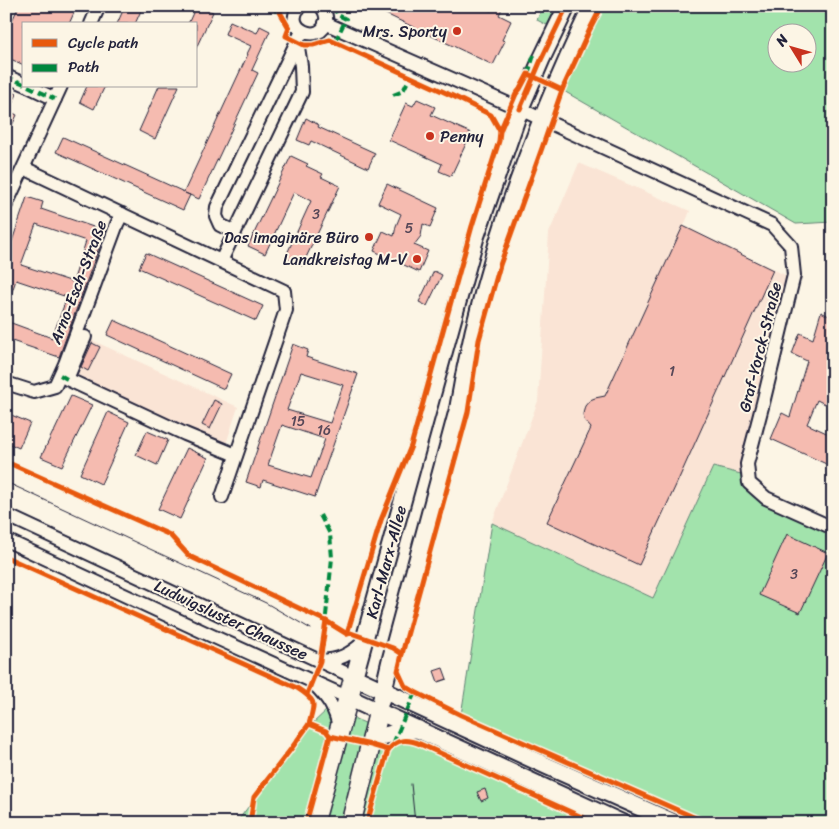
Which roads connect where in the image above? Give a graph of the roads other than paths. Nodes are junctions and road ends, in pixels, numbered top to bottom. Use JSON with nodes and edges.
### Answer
{"nodes":[{"id":1,"x":99,"y":6,"type":"edge"},
{"id":2,"x":321,"y":6,"type":"edge"},
{"id":3,"x":567,"y":6,"type":"edge"},
{"id":4,"x":592,"y":6,"type":"edge"},
{"id":5,"x":299,"y":7,"type":"edge"},
{"id":6,"x":92,"y":22,"type":"edge"},
{"id":7,"x":325,"y":23,"type":"junction"},
{"id":8,"x":300,"y":36,"type":"junction"},
{"id":9,"x":6,"y":76,"type":"edge"},
{"id":10,"x":22,"y":83,"type":"edge"},
{"id":11,"x":32,"y":88,"type":"edge"},
{"id":12,"x":60,"y":88,"type":"edge"},
{"id":13,"x":55,"y":99,"type":"junction"},
{"id":14,"x":520,"y":109,"type":"junction"},
{"id":15,"x":541,"y":118,"type":"junction"},
{"id":16,"x":24,"y":168,"type":"junction"},
{"id":17,"x":6,"y":205,"type":"edge"},
{"id":18,"x":122,"y":214,"type":"junction"},
{"id":19,"x":235,"y":232,"type":"junction"},
{"id":20,"x":221,"y":261,"type":"junction"},
{"id":21,"x":85,"y":337,"type":"dead end"},
{"id":22,"x":6,"y":383,"type":"edge"},
{"id":23,"x":236,"y":455,"type":"junction"},
{"id":24,"x":222,"y":497,"type":"dead end"},
{"id":25,"x":6,"y":516,"type":"edge"},
{"id":26,"x":833,"y":528,"type":"edge"},
{"id":27,"x":6,"y":540,"type":"edge"},
{"id":28,"x":364,"y":642,"type":"junction"},
{"id":29,"x":320,"y":661,"type":"junction"},
{"id":30,"x":390,"y":662,"type":"junction"},
{"id":31,"x":354,"y":677,"type":"junction"},
{"id":32,"x":312,"y":681,"type":"junction"},
{"id":33,"x":383,"y":690,"type":"junction"},
{"id":34,"x":348,"y":698,"type":"junction"},
{"id":35,"x":418,"y":706,"type":"junction"},
{"id":36,"x":379,"y":711,"type":"junction"},
{"id":37,"x":418,"y":729,"type":"junction"},
{"id":38,"x":340,"y":730,"type":"junction"},
{"id":39,"x":372,"y":740,"type":"junction"},
{"id":40,"x":314,"y":823,"type":"edge"},
{"id":41,"x":351,"y":823,"type":"edge"},
{"id":42,"x":622,"y":823,"type":"edge"},
{"id":43,"x":675,"y":823,"type":"edge"}],
"edges":[{"from":1,"to":6,"type":"street"},
{"from":2,"to":7,"type":"street"},
{"from":3,"to":14,"type":"main road","name":"Karl-Marx-Allee"},
{"from":4,"to":15,"type":"main road","name":"Karl-Marx-Allee"},
{"from":5,"to":8,"type":"street"},
{"from":7,"to":8,"type":"street"},
{"from":7,"to":14,"type":"street","name":"Graf-Yorck-Straße"},
{"from":8,"to":19,"type":"street"},
{"from":8,"to":19,"type":"street"},
{"from":9,"to":10,"type":"street"},
{"from":11,"to":13,"type":"street"},
{"from":12,"to":13,"type":"street"},
{"from":13,"to":16,"type":"street"},
{"from":14,"to":15,"type":"street","name":"Graf-Yorck-Straße"},
{"from":14,"to":28,"type":"main road","name":"Karl-Marx-Allee"},
{"from":15,"to":26,"type":"street","name":"Graf-Yorck-Straße"},
{"from":15,"to":30,"type":"main road","name":"Karl-Marx-Allee"},
{"from":16,"to":17,"type":"street"},
{"from":16,"to":18,"type":"street","name":"Arno-Esch-Straße"},
{"from":18,"to":20,"type":"street"},
{"from":18,"to":22,"type":"street","name":"Arno-Esch-Straße"},
{"from":19,"to":20,"type":"street"},
{"from":20,"to":23,"type":"street"},
{"from":21,"to":23,"type":"street"},
{"from":23,"to":24,"type":"street"},
{"from":25,"to":29,"type":"street","name":"Ludwigsluster Chaussee"},
{"from":27,"to":32,"type":"street","name":"Ludwigsluster Chaussee"},
{"from":28,"to":29,"type":"street"},
{"from":28,"to":31,"type":"main road","name":"Karl-Marx-Allee"},
{"from":29,"to":31,"type":"street","name":"Ludwigsluster Chaussee"},
{"from":30,"to":33,"type":"main road","name":"Karl-Marx-Allee"},
{"from":30,"to":35,"type":"main road"},
{"from":31,"to":33,"type":"main road","name":"Ludwigsluster Chaussee"},
{"from":31,"to":34,"type":"highway"},
{"from":32,"to":34,"type":"street","name":"Ludwigsluster Chaussee"},
{"from":32,"to":38,"type":"street"},
{"from":33,"to":35,"type":"main road","name":"Ludwigsluster Chaussee"},
{"from":33,"to":36,"type":"main road","name":"Karl-Marx-Allee"},
{"from":34,"to":36,"type":"main road","name":"Ludwigsluster Chaussee"},
{"from":34,"to":38,"type":"highway"},
{"from":35,"to":43,"type":"main road","name":"Ludwigsluster Chaussee"},
{"from":36,"to":37,"type":"main road","name":"Ludwigsluster Chaussee"},
{"from":36,"to":39,"type":"highway"},
{"from":37,"to":39,"type":"main road"},
{"from":37,"to":42,"type":"main road","name":"Ludwigsluster Chaussee"},
{"from":38,"to":40,"type":"highway"},
{"from":39,"to":41,"type":"highway"}]}
